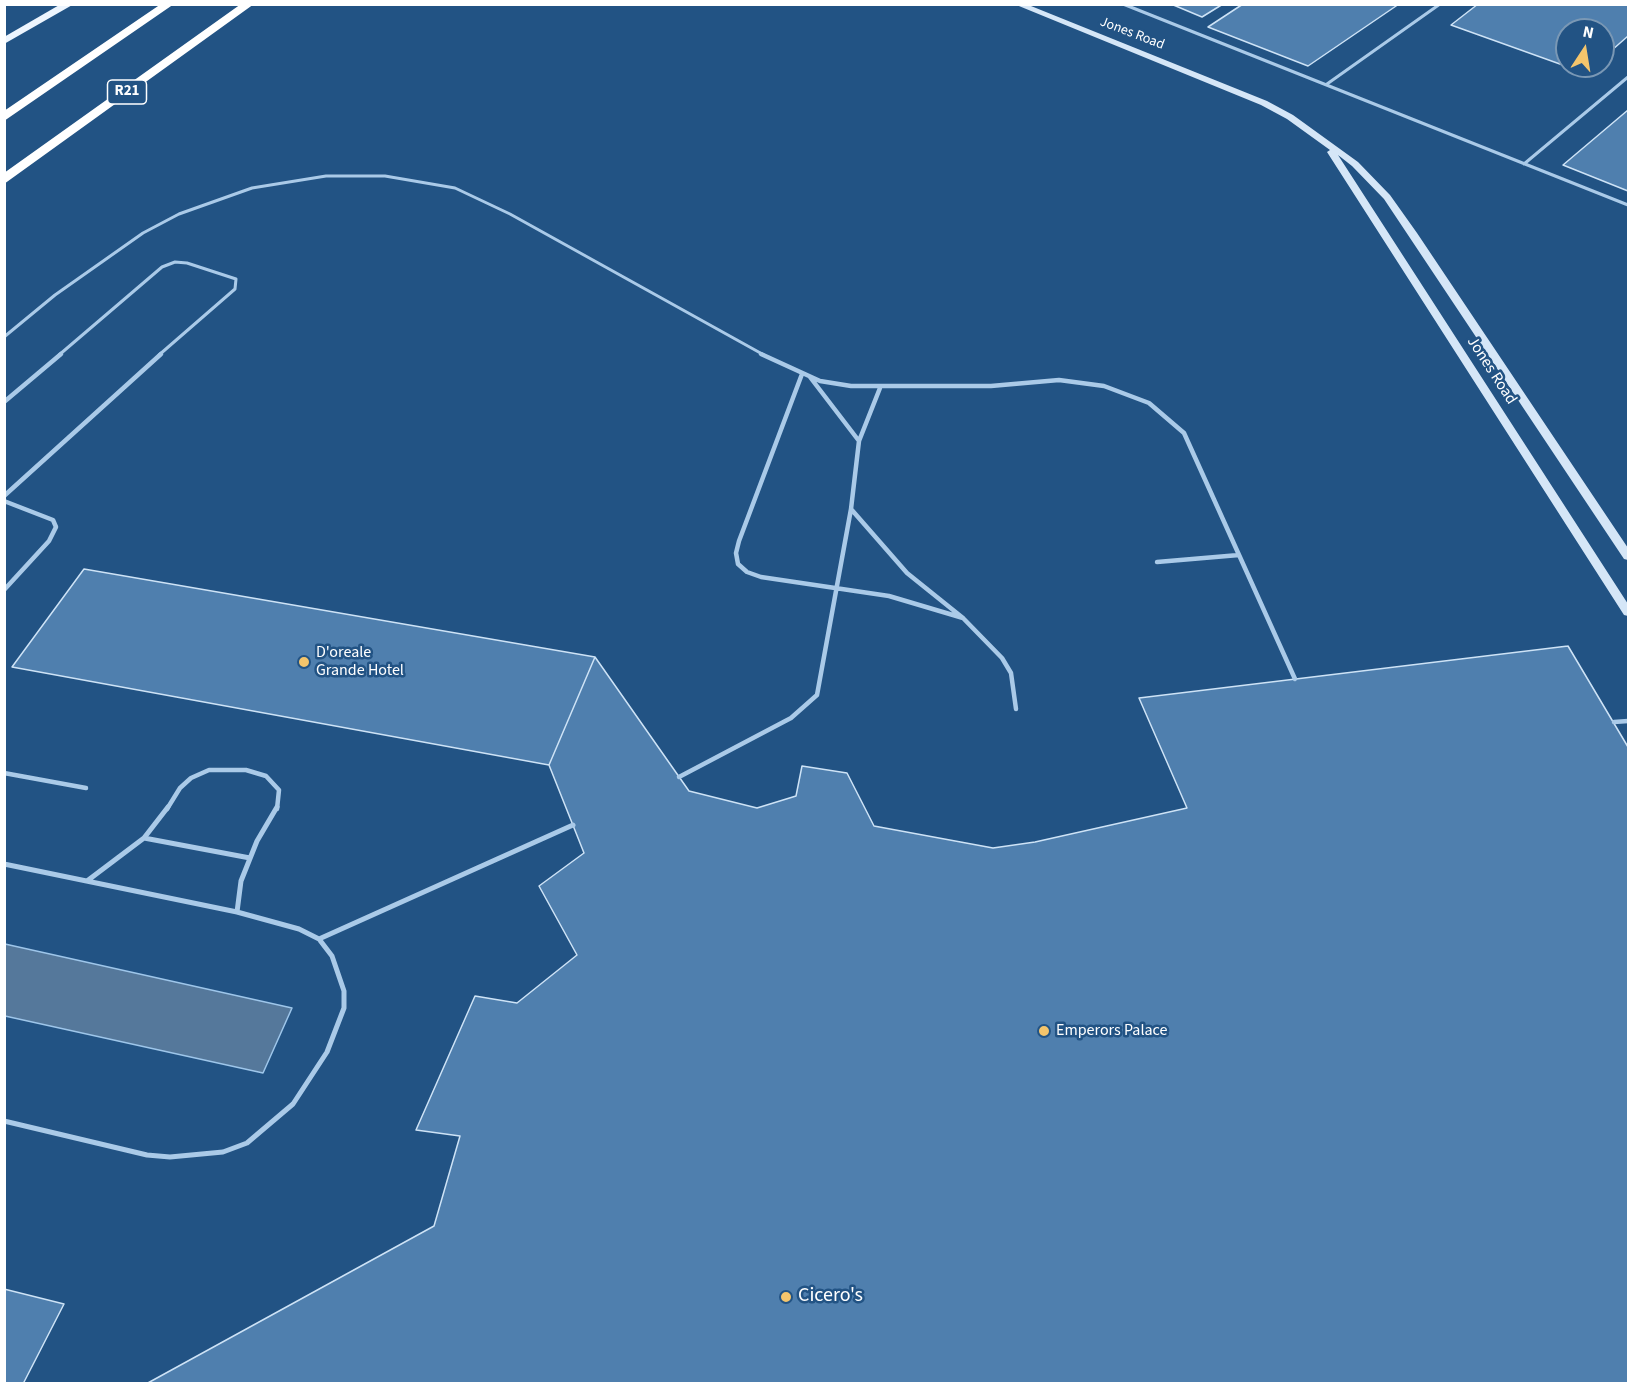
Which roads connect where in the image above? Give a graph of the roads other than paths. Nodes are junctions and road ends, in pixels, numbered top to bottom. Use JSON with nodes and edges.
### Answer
{"nodes":[{"id":1,"x":69,"y":4,"type":"edge"},
{"id":2,"x":169,"y":4,"type":"edge"},
{"id":3,"x":249,"y":4,"type":"edge"},
{"id":4,"x":1018,"y":4,"type":"edge"},
{"id":5,"x":1123,"y":4,"type":"edge"},
{"id":6,"x":1440,"y":4,"type":"edge"},
{"id":7,"x":4,"y":41,"type":"edge"},
{"id":8,"x":1629,"y":77,"type":"edge"},
{"id":9,"x":1327,"y":84,"type":"junction"},
{"id":10,"x":4,"y":117,"type":"edge"},
{"id":11,"x":1327,"y":147,"type":"junction"},
{"id":12,"x":1524,"y":164,"type":"junction"},
{"id":13,"x":4,"y":180,"type":"edge"},
{"id":14,"x":1629,"y":205,"type":"edge"},
{"id":15,"x":4,"y":337,"type":"edge"},
{"id":16,"x":802,"y":374,"type":"junction"},
{"id":17,"x":810,"y":377,"type":"junction"},
{"id":18,"x":880,"y":388,"type":"junction"},
{"id":19,"x":4,"y":402,"type":"edge"},
{"id":20,"x":859,"y":441,"type":"junction"},
{"id":21,"x":4,"y":498,"type":"edge"},
{"id":22,"x":851,"y":509,"type":"junction"},
{"id":23,"x":1239,"y":555,"type":"junction"},
{"id":24,"x":1629,"y":555,"type":"edge"},
{"id":25,"x":1157,"y":562,"type":"dead end"},
{"id":26,"x":838,"y":587,"type":"junction"},
{"id":27,"x":4,"y":590,"type":"edge"},
{"id":28,"x":1629,"y":612,"type":"edge"},
{"id":29,"x":963,"y":618,"type":"junction"},
{"id":30,"x":1295,"y":679,"type":"dead end"},
{"id":31,"x":1016,"y":709,"type":"dead end"},
{"id":32,"x":1629,"y":721,"type":"edge"},
{"id":33,"x":1614,"y":722,"type":"dead end"},
{"id":34,"x":4,"y":773,"type":"edge"},
{"id":35,"x":679,"y":777,"type":"dead end"},
{"id":36,"x":86,"y":788,"type":"dead end"},
{"id":37,"x":573,"y":825,"type":"dead end"},
{"id":38,"x":144,"y":838,"type":"junction"},
{"id":39,"x":250,"y":858,"type":"junction"},
{"id":40,"x":4,"y":864,"type":"edge"},
{"id":41,"x":87,"y":881,"type":"junction"},
{"id":42,"x":237,"y":912,"type":"junction"},
{"id":43,"x":319,"y":939,"type":"junction"},
{"id":44,"x":4,"y":1121,"type":"edge"}],
"edges":[{"from":1,"to":7,"type":"main road"},
{"from":2,"to":10,"type":"highway"},
{"from":3,"to":13,"type":"highway","number":"R21"},
{"from":4,"to":11,"type":"street","name":"Jones Road"},
{"from":5,"to":9,"type":"lane"},
{"from":6,"to":9,"type":"lane"},
{"from":8,"to":12,"type":"lane"},
{"from":9,"to":12,"type":"lane"},
{"from":11,"to":24,"type":"street","name":"Jones Road"},
{"from":11,"to":28,"type":"street","name":"Jones Road"},
{"from":12,"to":14,"type":"lane"},
{"from":15,"to":16,"type":"lane"},
{"from":16,"to":17,"type":"lane"},
{"from":16,"to":26,"type":"lane"},
{"from":17,"to":18,"type":"lane"},
{"from":17,"to":20,"type":"lane"},
{"from":18,"to":20,"type":"lane"},
{"from":18,"to":23,"type":"lane"},
{"from":19,"to":21,"type":"lane"},
{"from":20,"to":22,"type":"lane"},
{"from":21,"to":27,"type":"lane"},
{"from":22,"to":26,"type":"lane"},
{"from":22,"to":29,"type":"lane"},
{"from":23,"to":25,"type":"lane"},
{"from":23,"to":30,"type":"lane"},
{"from":26,"to":29,"type":"lane"},
{"from":26,"to":35,"type":"lane"},
{"from":29,"to":31,"type":"lane"},
{"from":32,"to":33,"type":"lane"},
{"from":34,"to":36,"type":"lane"},
{"from":37,"to":43,"type":"lane"},
{"from":38,"to":39,"type":"lane"},
{"from":38,"to":39,"type":"lane"},
{"from":38,"to":41,"type":"lane"},
{"from":39,"to":42,"type":"lane"},
{"from":40,"to":41,"type":"lane"},
{"from":41,"to":42,"type":"lane"},
{"from":42,"to":43,"type":"lane"},
{"from":43,"to":44,"type":"lane"}]}
